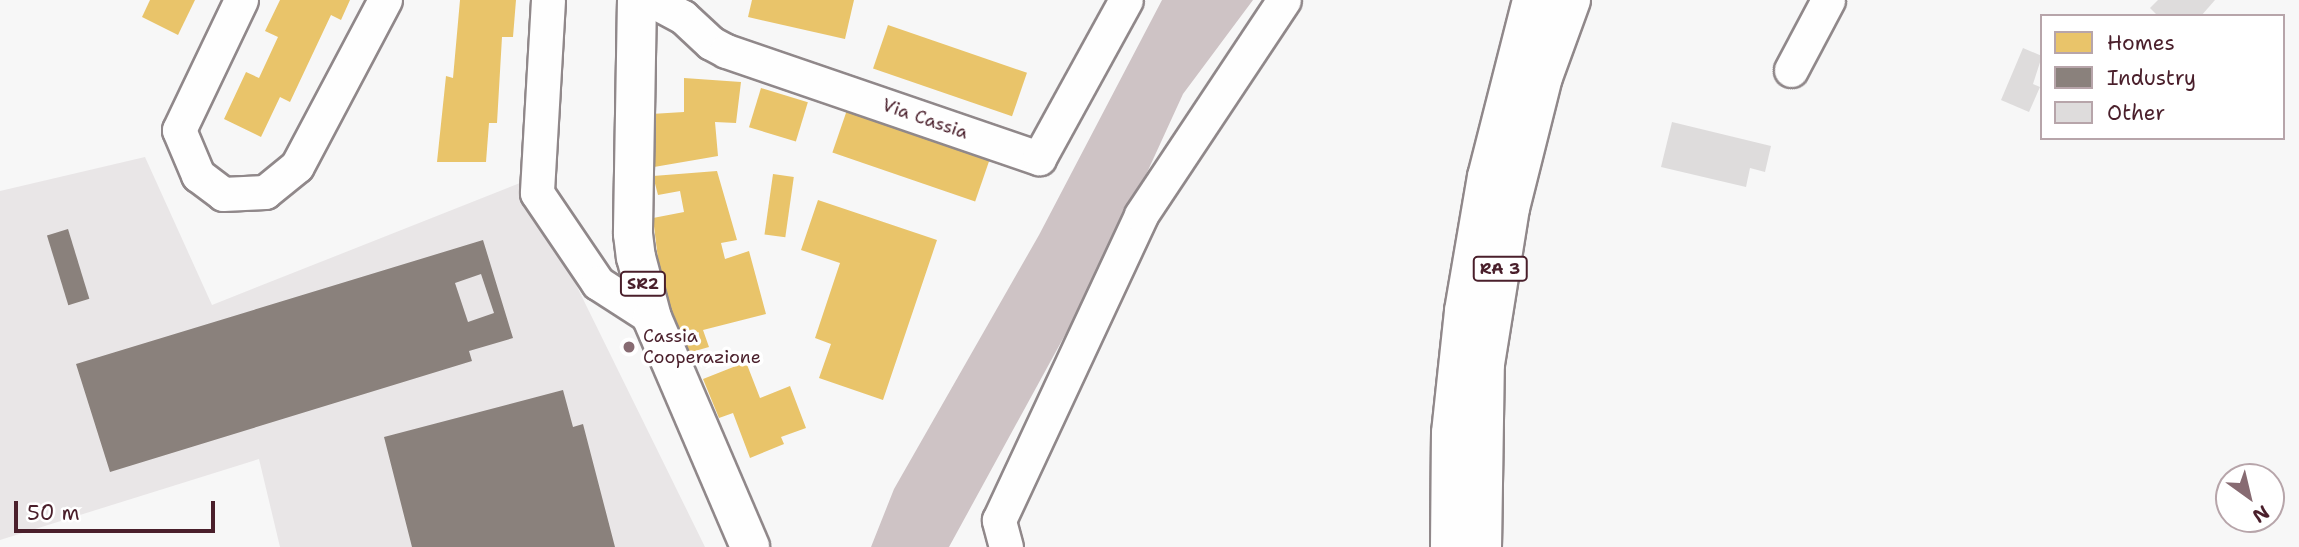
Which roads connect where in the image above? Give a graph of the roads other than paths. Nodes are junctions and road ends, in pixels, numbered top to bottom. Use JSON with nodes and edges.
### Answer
{"nodes":[{"id":1,"x":241,"y":0,"type":"edge"},
{"id":2,"x":385,"y":0,"type":"edge"},
{"id":3,"x":548,"y":0,"type":"edge"},
{"id":4,"x":637,"y":0,"type":"edge"},
{"id":5,"x":651,"y":0,"type":"edge"},
{"id":6,"x":1126,"y":0,"type":"edge"},
{"id":7,"x":1284,"y":0,"type":"edge"},
{"id":8,"x":1532,"y":0,"type":"edge"},
{"id":9,"x":1571,"y":0,"type":"edge"},
{"id":10,"x":1828,"y":0,"type":"edge"},
{"id":11,"x":1791,"y":69,"type":"dead end"},
{"id":12,"x":652,"y":318,"type":"junction"},
{"id":13,"x":750,"y":547,"type":"edge"},
{"id":14,"x":1006,"y":547,"type":"edge"},
{"id":15,"x":1450,"y":547,"type":"edge"},
{"id":16,"x":1482,"y":547,"type":"edge"}],
"edges":[{"from":1,"to":2,"type":"street"},
{"from":3,"to":12,"type":"street"},
{"from":4,"to":12,"type":"main road","number":"SR2"},
{"from":5,"to":6,"type":"street","name":"Via Cassia"},
{"from":7,"to":14,"type":"street"},
{"from":8,"to":15,"type":"main road","number":"RA 3"},
{"from":9,"to":16,"type":"main road","number":"RA 3"},
{"from":10,"to":11,"type":"street"},
{"from":12,"to":13,"type":"main road","number":"SR2"}]}
